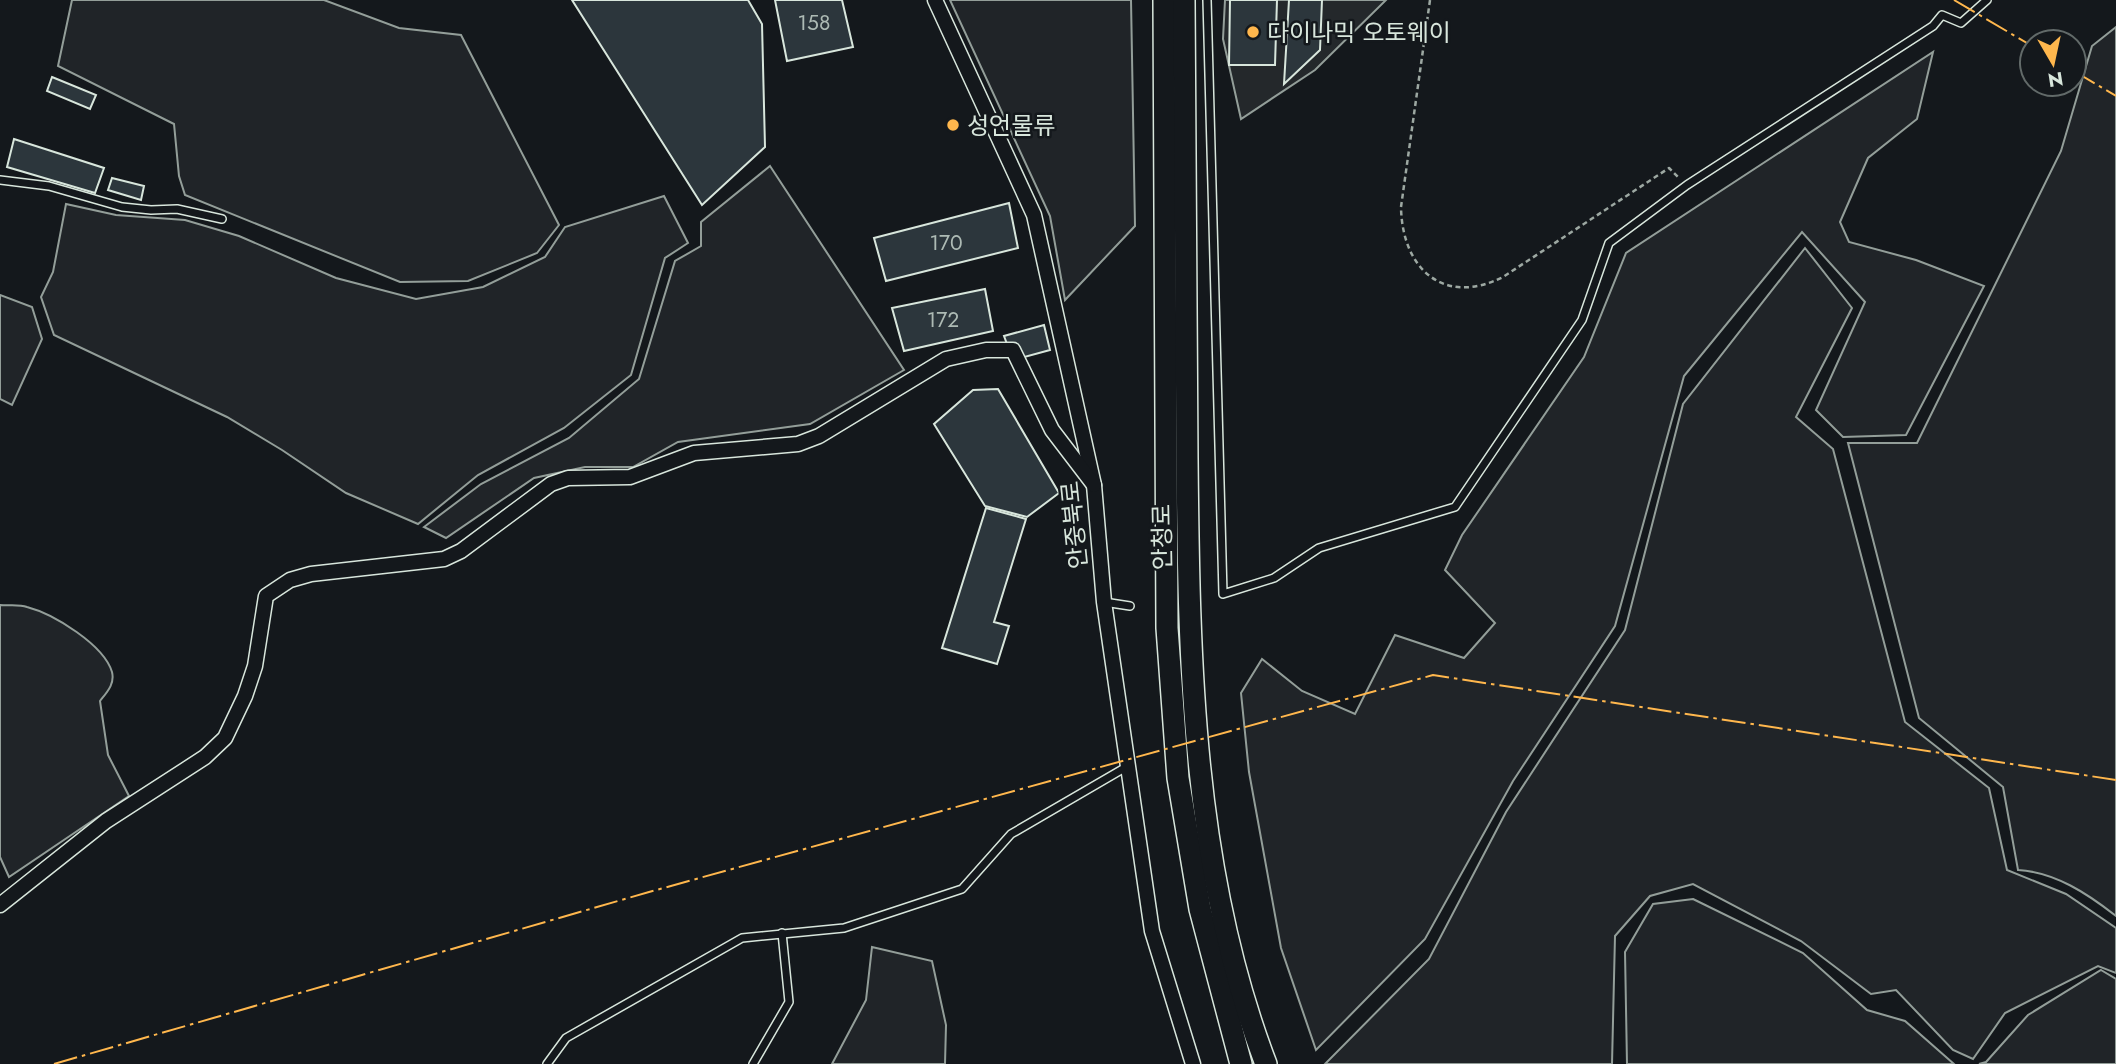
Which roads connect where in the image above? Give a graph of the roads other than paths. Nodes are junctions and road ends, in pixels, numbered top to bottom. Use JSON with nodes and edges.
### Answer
{"nodes":[{"id":1,"x":935,"y":0,"type":"edge"},
{"id":2,"x":1164,"y":0,"type":"edge"},
{"id":3,"x":1184,"y":0,"type":"edge"},
{"id":4,"x":1207,"y":0,"type":"edge"},
{"id":5,"x":1987,"y":0,"type":"edge"},
{"id":6,"x":0,"y":180,"type":"edge"},
{"id":7,"x":222,"y":219,"type":"dead end"},
{"id":8,"x":1094,"y":485,"type":"junction"},
{"id":9,"x":1104,"y":602,"type":"junction"},
{"id":10,"x":1130,"y":606,"type":"dead end"},
{"id":11,"x":1128,"y":766,"type":"junction"},
{"id":12,"x":0,"y":905,"type":"edge"},
{"id":13,"x":782,"y":933,"type":"junction"},
{"id":14,"x":547,"y":1064,"type":"edge"},
{"id":15,"x":753,"y":1064,"type":"edge"},
{"id":16,"x":1193,"y":1064,"type":"edge"},
{"id":17,"x":1241,"y":1064,"type":"edge"},
{"id":18,"x":1266,"y":1064,"type":"edge"}],
"edges":[{"from":1,"to":8,"type":"street","name":"안중북로"},
{"from":2,"to":17,"type":"street","name":"안청로"},
{"from":3,"to":18,"type":"street","name":"안청로"},
{"from":4,"to":5,"type":"lane"},
{"from":6,"to":7,"type":"lane"},
{"from":8,"to":9,"type":"street","name":"안중북로"},
{"from":8,"to":12,"type":"street"},
{"from":9,"to":10,"type":"lane"},
{"from":9,"to":11,"type":"street","name":"안중북로"},
{"from":11,"to":13,"type":"lane"},
{"from":11,"to":16,"type":"street","name":"안중북로"},
{"from":13,"to":14,"type":"lane"},
{"from":13,"to":15,"type":"lane"}]}
